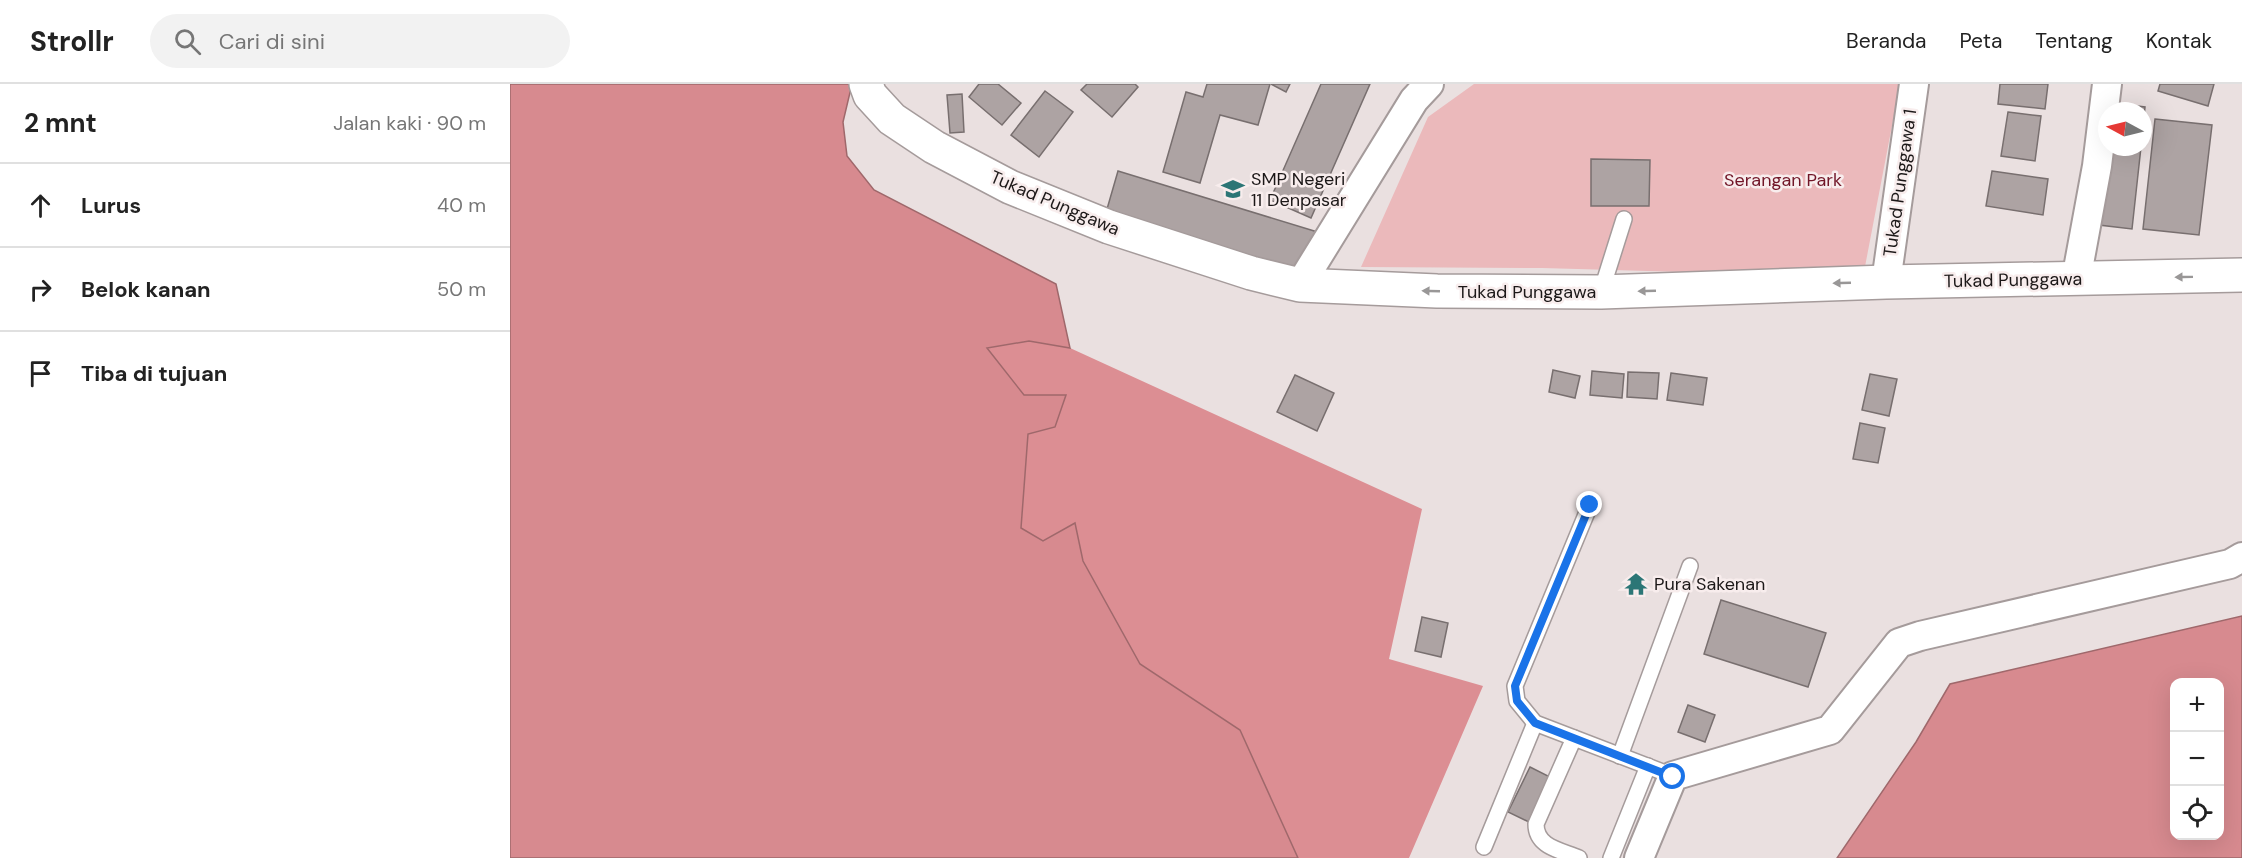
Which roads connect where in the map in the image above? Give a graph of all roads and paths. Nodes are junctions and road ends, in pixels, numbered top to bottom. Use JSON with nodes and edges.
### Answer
{"nodes":[{"id":1,"x":866,"y":84,"type":"edge"},
{"id":2,"x":1429,"y":84,"type":"edge"},
{"id":3,"x":1914,"y":84,"type":"edge"},
{"id":4,"x":2107,"y":84,"type":"edge"},
{"id":5,"x":1624,"y":219,"type":"dead end"},
{"id":6,"x":2242,"y":276,"type":"edge"},
{"id":7,"x":2076,"y":280,"type":"junction"},
{"id":8,"x":1886,"y":282,"type":"junction"},
{"id":9,"x":1300,"y":285,"type":"junction"},
{"id":10,"x":1600,"y":292,"type":"junction"},
{"id":11,"x":1590,"y":505,"type":"dead end"},
{"id":12,"x":2242,"y":557,"type":"edge"},
{"id":13,"x":1690,"y":566,"type":"dead end"},
{"id":14,"x":1535,"y":723,"type":"junction"},
{"id":15,"x":1574,"y":738,"type":"junction"},
{"id":16,"x":1620,"y":756,"type":"junction"},
{"id":17,"x":1660,"y":772,"type":"junction"},
{"id":18,"x":1484,"y":847,"type":"dead end"},
{"id":19,"x":1579,"y":858,"type":"edge"},
{"id":20,"x":1611,"y":858,"type":"edge"},
{"id":21,"x":1639,"y":858,"type":"edge"}],
"edges":[{"from":1,"to":9,"type":"street","name":"Tukad Punggawa"},
{"from":2,"to":9,"type":"street"},
{"from":3,"to":8,"type":"street","name":"Tukad Punggawa 1"},
{"from":4,"to":7,"type":"street"},
{"from":5,"to":10,"type":"lane"},
{"from":6,"to":7,"type":"street","name":"Tukad Punggawa","one_way":true},
{"from":7,"to":8,"type":"street","name":"Tukad Punggawa"},
{"from":8,"to":10,"type":"street","name":"Tukad Punggawa","one_way":true},
{"from":10,"to":9,"type":"street","name":"Tukad Punggawa","one_way":true},
{"from":11,"to":14,"type":"lane"},
{"from":12,"to":17,"type":"street"},
{"from":13,"to":16,"type":"lane"},
{"from":14,"to":15,"type":"lane"},
{"from":14,"to":18,"type":"lane"},
{"from":15,"to":16,"type":"lane"},
{"from":15,"to":19,"type":"lane"},
{"from":16,"to":17,"type":"lane"},
{"from":17,"to":20,"type":"lane"},
{"from":17,"to":21,"type":"street"}]}
